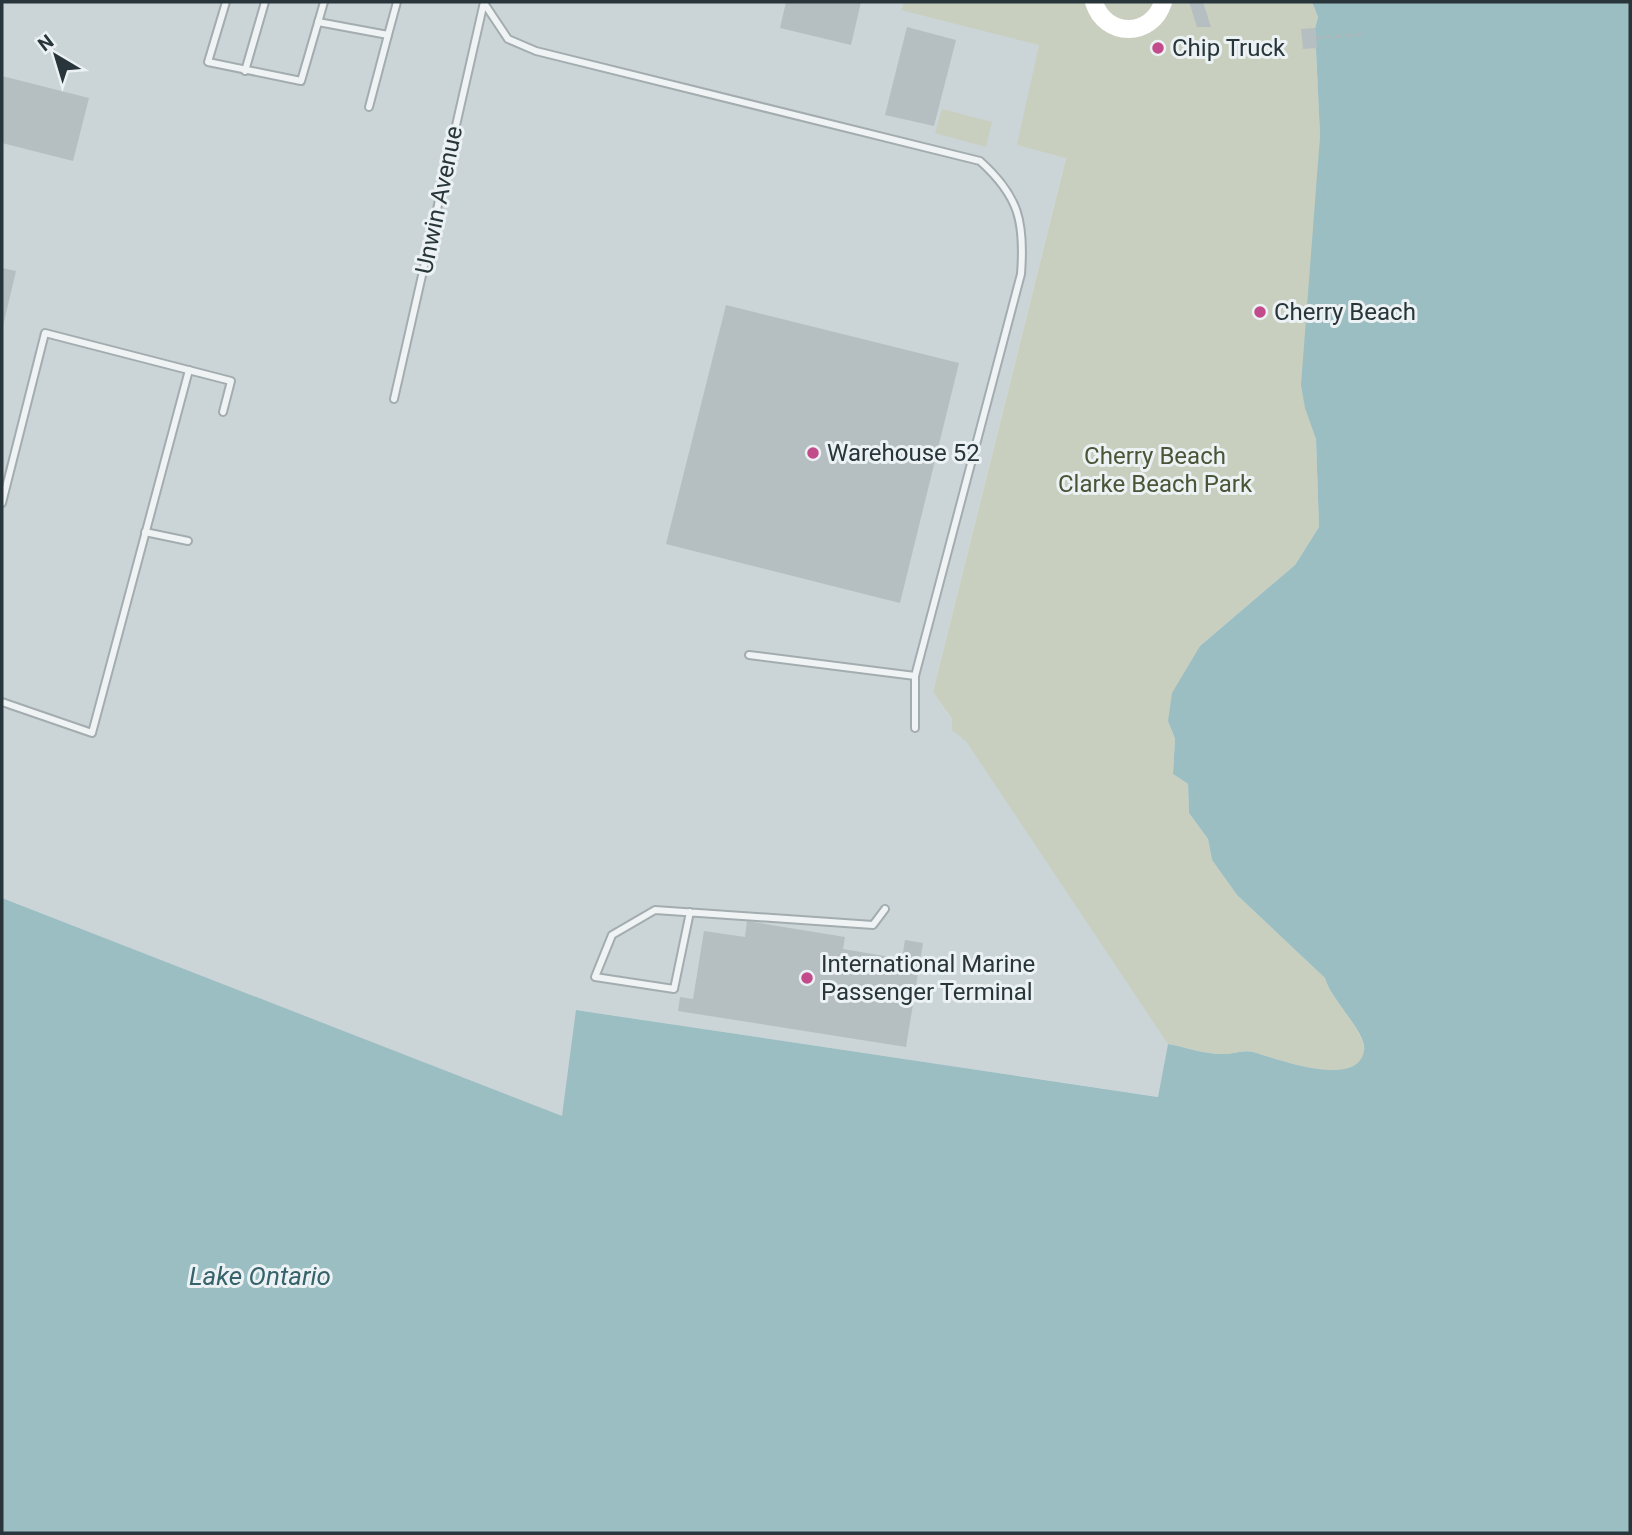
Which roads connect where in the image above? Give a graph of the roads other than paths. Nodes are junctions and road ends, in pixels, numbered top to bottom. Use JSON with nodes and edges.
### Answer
{"nodes":[{"id":1,"x":226,"y":2,"type":"edge"},
{"id":2,"x":265,"y":2,"type":"edge"},
{"id":3,"x":324,"y":2,"type":"edge"},
{"id":4,"x":397,"y":2,"type":"edge"},
{"id":5,"x":484,"y":2,"type":"edge"},
{"id":6,"x":1094,"y":2,"type":"edge"},
{"id":7,"x":1163,"y":2,"type":"edge"},
{"id":8,"x":318,"y":22,"type":"junction"},
{"id":9,"x":388,"y":35,"type":"junction"},
{"id":10,"x":245,"y":71,"type":"junction"},
{"id":11,"x":369,"y":107,"type":"dead end"},
{"id":12,"x":190,"y":370,"type":"junction"},
{"id":13,"x":394,"y":399,"type":"dead end"},
{"id":14,"x":223,"y":412,"type":"dead end"},
{"id":15,"x":2,"y":503,"type":"edge"},
{"id":16,"x":145,"y":532,"type":"junction"},
{"id":17,"x":188,"y":541,"type":"dead end"},
{"id":18,"x":749,"y":655,"type":"dead end"},
{"id":19,"x":915,"y":676,"type":"junction"},
{"id":20,"x":2,"y":702,"type":"edge"},
{"id":21,"x":915,"y":728,"type":"dead end"},
{"id":22,"x":885,"y":909,"type":"dead end"},
{"id":23,"x":690,"y":912,"type":"junction"}],
"edges":[{"from":1,"to":10,"type":"lane"},
{"from":2,"to":10,"type":"lane"},
{"from":3,"to":8,"type":"lane"},
{"from":4,"to":9,"type":"lane"},
{"from":5,"to":13,"type":"lane","name":"Unwin Avenue"},
{"from":5,"to":19,"type":"lane"},
{"from":6,"to":7,"type":"street"},
{"from":8,"to":9,"type":"lane"},
{"from":8,"to":10,"type":"lane"},
{"from":9,"to":11,"type":"lane"},
{"from":12,"to":14,"type":"lane"},
{"from":12,"to":15,"type":"lane"},
{"from":12,"to":16,"type":"lane"},
{"from":16,"to":17,"type":"lane"},
{"from":16,"to":20,"type":"lane"},
{"from":18,"to":19,"type":"lane"},
{"from":19,"to":21,"type":"lane"},
{"from":22,"to":23,"type":"lane"},
{"from":23,"to":23,"type":"lane"}]}
